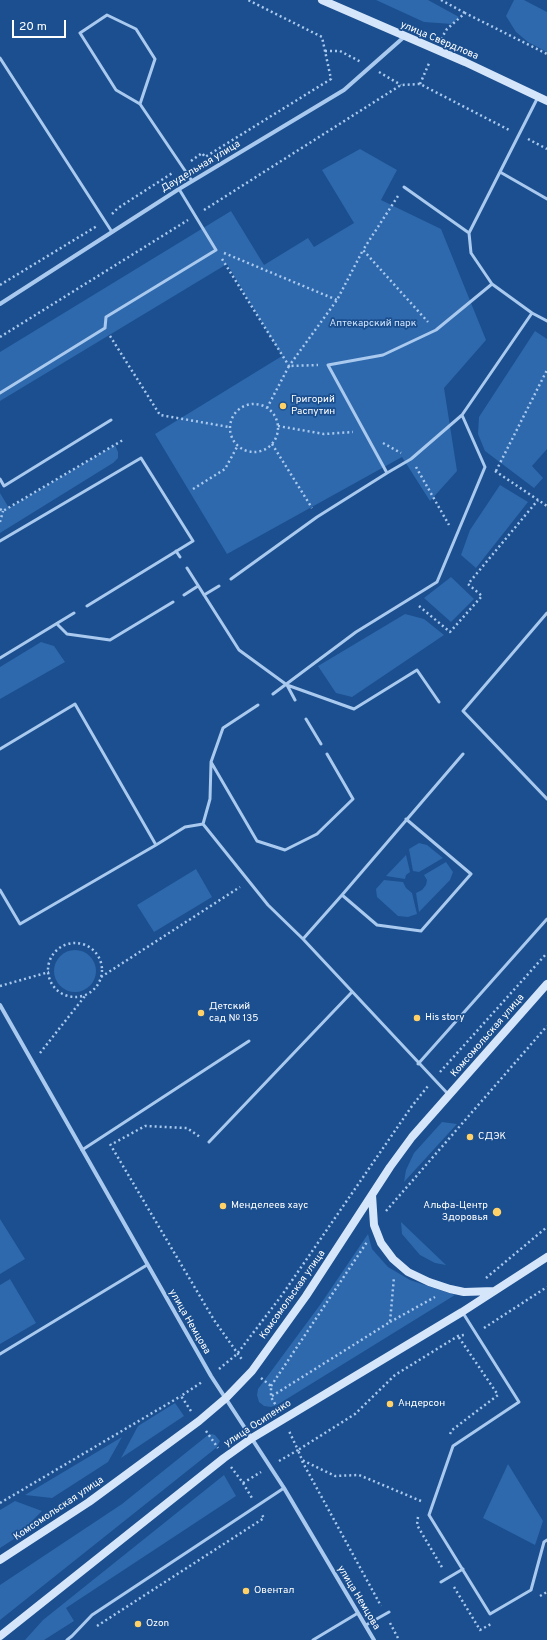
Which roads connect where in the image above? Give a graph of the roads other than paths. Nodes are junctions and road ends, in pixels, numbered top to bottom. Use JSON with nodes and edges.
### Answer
{"nodes":[{"id":1,"x":322,"y":0,"type":"edge"},
{"id":2,"x":404,"y":37,"type":"junction"},
{"id":3,"x":0,"y":58,"type":"edge"},
{"id":4,"x":538,"y":97,"type":"junction"},
{"id":5,"x":547,"y":101,"type":"edge"},
{"id":6,"x":140,"y":104,"type":"junction"},
{"id":7,"x":500,"y":172,"type":"junction"},
{"id":8,"x":192,"y":181,"type":"junction"},
{"id":9,"x":404,"y":188,"type":"road end"},
{"id":10,"x":179,"y":189,"type":"junction"},
{"id":11,"x":547,"y":198,"type":"edge"},
{"id":12,"x":112,"y":232,"type":"junction"},
{"id":13,"x":469,"y":233,"type":"junction"},
{"id":14,"x":492,"y":284,"type":"junction"},
{"id":15,"x":0,"y":304,"type":"edge"},
{"id":16,"x":532,"y":313,"type":"junction"},
{"id":17,"x":547,"y":321,"type":"edge"},
{"id":18,"x":0,"y":393,"type":"edge"},
{"id":19,"x":462,"y":415,"type":"junction"},
{"id":20,"x":111,"y":420,"type":"dead end"},
{"id":21,"x":387,"y":473,"type":"junction"},
{"id":22,"x":0,"y":478,"type":"edge"},
{"id":23,"x":0,"y":541,"type":"edge"},
{"id":24,"x":176,"y":551,"type":"junction"},
{"id":25,"x":180,"y":557,"type":"dead end"},
{"id":26,"x":187,"y":568,"type":"dead end"},
{"id":27,"x":231,"y":579,"type":"dead end"},
{"id":28,"x":198,"y":586,"type":"junction"},
{"id":29,"x":219,"y":586,"type":"dead end"},
{"id":30,"x":184,"y":595,"type":"dead end"},
{"id":31,"x":204,"y":595,"type":"junction"},
{"id":32,"x":174,"y":602,"type":"dead end"},
{"id":33,"x":87,"y":606,"type":"dead end"},
{"id":34,"x":547,"y":613,"type":"edge"},
{"id":35,"x":74,"y":614,"type":"dead end"},
{"id":36,"x":57,"y":624,"type":"junction"},
{"id":37,"x":0,"y":658,"type":"edge"},
{"id":38,"x":287,"y":685,"type":"junction"},
{"id":39,"x":274,"y":694,"type":"dead end"},
{"id":40,"x":295,"y":700,"type":"dead end"},
{"id":41,"x":440,"y":702,"type":"dead end"},
{"id":42,"x":258,"y":705,"type":"dead end"},
{"id":43,"x":306,"y":719,"type":"dead end"},
{"id":44,"x":321,"y":744,"type":"dead end"},
{"id":45,"x":0,"y":748,"type":"edge"},
{"id":46,"x":327,"y":754,"type":"dead end"},
{"id":47,"x":463,"y":754,"type":"dead end"},
{"id":48,"x":211,"y":762,"type":"junction"},
{"id":49,"x":547,"y":799,"type":"edge"},
{"id":50,"x":406,"y":820,"type":"junction"},
{"id":51,"x":203,"y":824,"type":"junction"},
{"id":52,"x":156,"y":845,"type":"junction"},
{"id":53,"x":0,"y":890,"type":"edge"},
{"id":54,"x":342,"y":895,"type":"junction"},
{"id":55,"x":547,"y":919,"type":"edge"},
{"id":56,"x":303,"y":939,"type":"junction"},
{"id":57,"x":547,"y":984,"type":"edge"},
{"id":58,"x":352,"y":992,"type":"junction"},
{"id":59,"x":0,"y":1005,"type":"edge"},
{"id":60,"x":249,"y":1041,"type":"dead end"},
{"id":61,"x":418,"y":1064,"type":"junction"},
{"id":62,"x":449,"y":1096,"type":"junction"},
{"id":63,"x":209,"y":1142,"type":"road end"},
{"id":64,"x":82,"y":1150,"type":"junction"},
{"id":65,"x":372,"y":1195,"type":"junction"},
{"id":66,"x":547,"y":1257,"type":"edge"},
{"id":67,"x":147,"y":1265,"type":"junction"},
{"id":68,"x":496,"y":1291,"type":"junction"},
{"id":69,"x":462,"y":1312,"type":"junction"},
{"id":70,"x":0,"y":1354,"type":"edge"},
{"id":71,"x":226,"y":1398,"type":"junction"},
{"id":72,"x":252,"y":1438,"type":"junction"},
{"id":73,"x":284,"y":1488,"type":"junction"},
{"id":74,"x":547,"y":1540,"type":"edge"},
{"id":75,"x":0,"y":1560,"type":"edge"},
{"id":76,"x":463,"y":1570,"type":"junction"},
{"id":77,"x":441,"y":1582,"type":"dead end"},
{"id":78,"x":389,"y":1612,"type":"dead end"},
{"id":79,"x":358,"y":1613,"type":"junction"},
{"id":80,"x":366,"y":1625,"type":"junction"},
{"id":81,"x":0,"y":1636,"type":"edge"},
{"id":82,"x":67,"y":1640,"type":"edge"},
{"id":83,"x":313,"y":1640,"type":"edge"},
{"id":84,"x":374,"y":1640,"type":"edge"}],
"edges":[{"from":1,"to":2,"type":"main road","name":"улица Свердлова"},
{"from":2,"to":4,"type":"main road","name":"улица Свердлова"},
{"from":2,"to":8,"type":"street","name":"Даудельная улица"},
{"from":3,"to":12,"type":"lane"},
{"from":4,"to":5,"type":"main road","name":"улица Свердлова"},
{"from":4,"to":7,"type":"lane"},
{"from":6,"to":6,"type":"lane"},
{"from":6,"to":8,"type":"lane"},
{"from":7,"to":11,"type":"lane"},
{"from":7,"to":13,"type":"lane"},
{"from":8,"to":10,"type":"street","name":"Даудельная улица"},
{"from":9,"to":13,"type":"lane"},
{"from":10,"to":12,"type":"street","name":"Даудельная улица"},
{"from":10,"to":18,"type":"lane"},
{"from":12,"to":15,"type":"street","name":"Даудельная улица"},
{"from":13,"to":14,"type":"lane"},
{"from":14,"to":16,"type":"lane"},
{"from":14,"to":21,"type":"lane"},
{"from":16,"to":17,"type":"lane"},
{"from":16,"to":19,"type":"lane"},
{"from":19,"to":21,"type":"lane"},
{"from":19,"to":38,"type":"lane"},
{"from":20,"to":22,"type":"lane"},
{"from":21,"to":27,"type":"lane"},
{"from":23,"to":24,"type":"lane"},
{"from":24,"to":25,"type":"lane"},
{"from":24,"to":33,"type":"lane"},
{"from":26,"to":28,"type":"lane"},
{"from":28,"to":30,"type":"lane"},
{"from":28,"to":31,"type":"lane"},
{"from":29,"to":31,"type":"lane"},
{"from":31,"to":38,"type":"lane"},
{"from":32,"to":36,"type":"lane"},
{"from":34,"to":49,"type":"lane"},
{"from":35,"to":36,"type":"lane"},
{"from":36,"to":37,"type":"lane"},
{"from":38,"to":39,"type":"lane"},
{"from":38,"to":40,"type":"lane"},
{"from":38,"to":41,"type":"lane"},
{"from":42,"to":48,"type":"lane"},
{"from":43,"to":44,"type":"lane"},
{"from":45,"to":52,"type":"lane"},
{"from":46,"to":48,"type":"lane"},
{"from":47,"to":50,"type":"lane"},
{"from":48,"to":51,"type":"lane"},
{"from":50,"to":54,"type":"lane"},
{"from":50,"to":54,"type":"lane"},
{"from":51,"to":52,"type":"lane"},
{"from":51,"to":56,"type":"lane"},
{"from":52,"to":53,"type":"lane"},
{"from":54,"to":56,"type":"lane"},
{"from":55,"to":61,"type":"lane"},
{"from":56,"to":58,"type":"lane"},
{"from":57,"to":62,"type":"main road","name":"Комсомольская улица"},
{"from":58,"to":61,"type":"lane"},
{"from":58,"to":63,"type":"lane"},
{"from":59,"to":64,"type":"street","name":"улица Немцова"},
{"from":60,"to":64,"type":"lane"},
{"from":61,"to":62,"type":"lane"},
{"from":62,"to":65,"type":"main road","name":"Комсомольская улица"},
{"from":64,"to":67,"type":"street","name":"улица Немцова"},
{"from":65,"to":68,"type":"main road"},
{"from":65,"to":71,"type":"main road","name":"Комсомольская улица"},
{"from":66,"to":68,"type":"main road","name":"улица Осипенко"},
{"from":67,"to":70,"type":"lane"},
{"from":67,"to":71,"type":"street","name":"улица Немцова"},
{"from":68,"to":69,"type":"main road","name":"улица Осипенко"},
{"from":69,"to":72,"type":"main road","name":"улица Осипенко"},
{"from":69,"to":76,"type":"lane"},
{"from":71,"to":72,"type":"street","name":"улица Немцова"},
{"from":71,"to":75,"type":"main road","name":"Комсомольская улица"},
{"from":72,"to":73,"type":"street","name":"улица Немцова"},
{"from":72,"to":81,"type":"main road","name":"улица Осипенко"},
{"from":73,"to":79,"type":"street","name":"улица Немцова"},
{"from":73,"to":82,"type":"lane"},
{"from":74,"to":76,"type":"lane"},
{"from":76,"to":77,"type":"lane"},
{"from":78,"to":80,"type":"lane"},
{"from":79,"to":80,"type":"street","name":"улица Немцова"},
{"from":79,"to":83,"type":"lane"},
{"from":80,"to":84,"type":"street","name":"улица Немцова"}]}
